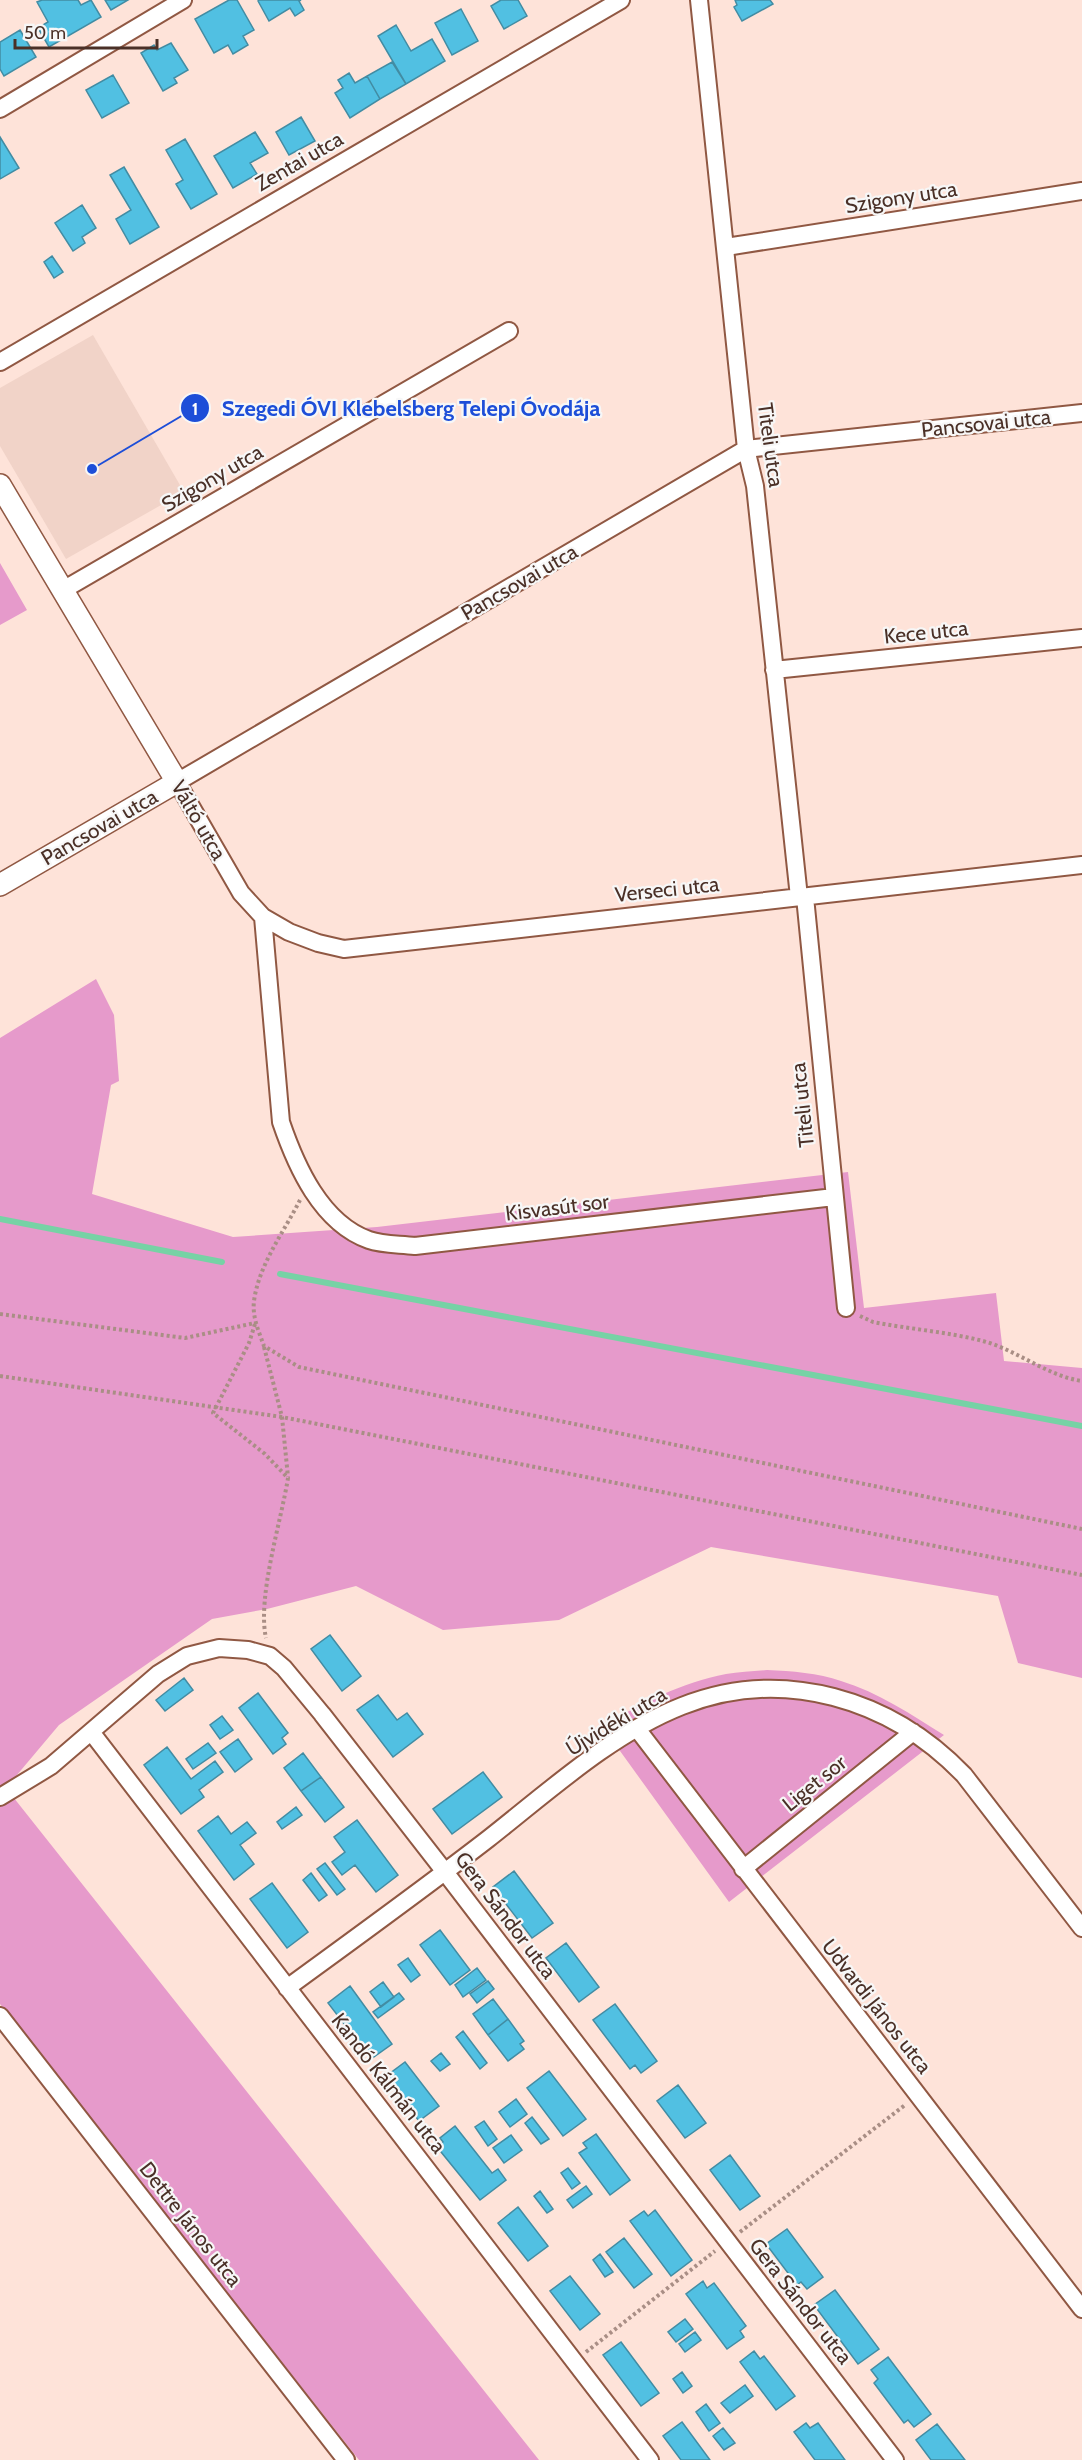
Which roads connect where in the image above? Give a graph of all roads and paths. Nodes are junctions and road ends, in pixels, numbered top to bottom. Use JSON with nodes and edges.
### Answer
{"nodes":[{"id":1,"x":183,"y":0,"type":"edge"},
{"id":2,"x":621,"y":0,"type":"edge"},
{"id":3,"x":699,"y":0,"type":"edge"},
{"id":4,"x":0,"y":109,"type":"edge"},
{"id":5,"x":1082,"y":191,"type":"edge"},
{"id":6,"x":726,"y":248,"type":"junction"},
{"id":7,"x":509,"y":331,"type":"dead end"},
{"id":8,"x":0,"y":362,"type":"edge"},
{"id":9,"x":1082,"y":413,"type":"edge"},
{"id":10,"x":747,"y":449,"type":"junction"},
{"id":11,"x":0,"y":485,"type":"edge"},
{"id":12,"x":63,"y":590,"type":"junction"},
{"id":13,"x":1082,"y":638,"type":"edge"},
{"id":14,"x":774,"y":670,"type":"junction"},
{"id":15,"x":177,"y":782,"type":"junction"},
{"id":16,"x":1082,"y":866,"type":"edge"},
{"id":17,"x":0,"y":885,"type":"edge"},
{"id":18,"x":802,"y":897,"type":"junction"},
{"id":19,"x":263,"y":917,"type":"junction"},
{"id":20,"x":309,"y":1183,"type":"junction"},
{"id":21,"x":834,"y":1197,"type":"junction"},
{"id":22,"x":846,"y":1308,"type":"joint"},
{"id":23,"x":0,"y":1314,"type":"edge"},
{"id":24,"x":255,"y":1323,"type":"junction"},
{"id":25,"x":264,"y":1346,"type":"junction"},
{"id":26,"x":0,"y":1376,"type":"edge"},
{"id":27,"x":1082,"y":1381,"type":"edge"},
{"id":28,"x":218,"y":1406,"type":"junction"},
{"id":29,"x":282,"y":1417,"type":"junction"},
{"id":30,"x":288,"y":1478,"type":"junction"},
{"id":31,"x":1082,"y":1529,"type":"edge"},
{"id":32,"x":1082,"y":1575,"type":"edge"},
{"id":33,"x":270,"y":1656,"type":"junction"},
{"id":34,"x":638,"y":1730,"type":"junction"},
{"id":35,"x":913,"y":1732,"type":"junction"},
{"id":36,"x":92,"y":1733,"type":"junction"},
{"id":37,"x":0,"y":1797,"type":"edge"},
{"id":38,"x":743,"y":1869,"type":"junction"},
{"id":39,"x":445,"y":1872,"type":"junction"},
{"id":40,"x":1082,"y":1928,"type":"edge"},
{"id":41,"x":288,"y":1988,"type":"junction"},
{"id":42,"x":0,"y":2016,"type":"edge"},
{"id":43,"x":918,"y":2096,"type":"junction"},
{"id":44,"x":727,"y":2242,"type":"junction"},
{"id":45,"x":1082,"y":2309,"type":"edge"},
{"id":46,"x":574,"y":2361,"type":"junction"},
{"id":47,"x":346,"y":2460,"type":"edge"},
{"id":48,"x":650,"y":2460,"type":"edge"},
{"id":49,"x":895,"y":2460,"type":"edge"}],
"edges":[{"from":1,"to":4,"type":"street"},
{"from":2,"to":8,"type":"street","name":"Zentai utca"},
{"from":3,"to":6,"type":"street","name":"Titeli utca"},
{"from":5,"to":6,"type":"street","name":"Szigony utca"},
{"from":6,"to":10,"type":"street","name":"Titeli utca"},
{"from":7,"to":12,"type":"street","name":"Szigony utca"},
{"from":9,"to":10,"type":"street","name":"Pancsovai utca"},
{"from":10,"to":14,"type":"street","name":"Titeli utca"},
{"from":10,"to":15,"type":"street","name":"Pancsovai utca"},
{"from":11,"to":12,"type":"street","name":"Váltó utca"},
{"from":12,"to":15,"type":"street","name":"Váltó utca"},
{"from":13,"to":14,"type":"street","name":"Kece utca"},
{"from":14,"to":18,"type":"street","name":"Titeli utca"},
{"from":15,"to":17,"type":"street","name":"Pancsovai utca"},
{"from":15,"to":19,"type":"street","name":"Váltó utca"},
{"from":16,"to":18,"type":"street","name":"Verseci utca"},
{"from":18,"to":19,"type":"street","name":"Verseci utca"},
{"from":18,"to":21,"type":"street","name":"Titeli utca"},
{"from":19,"to":20,"type":"street"},
{"from":20,"to":21,"type":"street","name":"Kisvasút sor"},
{"from":20,"to":24,"type":"path"},
{"from":21,"to":22,"type":"street","name":"Titeli utca"},
{"from":22,"to":27,"type":"path"},
{"from":23,"to":24,"type":"path"},
{"from":24,"to":25,"type":"path"},
{"from":24,"to":28,"type":"path"},
{"from":25,"to":29,"type":"path"},
{"from":25,"to":31,"type":"path"},
{"from":26,"to":28,"type":"path"},
{"from":28,"to":29,"type":"path"},
{"from":28,"to":30,"type":"path"},
{"from":29,"to":30,"type":"path"},
{"from":29,"to":32,"type":"path"},
{"from":30,"to":33,"type":"path"},
{"from":33,"to":36,"type":"street"},
{"from":33,"to":39,"type":"street","name":"Gera Sándor utca"},
{"from":34,"to":35,"type":"street","name":"Újvidéki utca"},
{"from":34,"to":38,"type":"street","name":"Udvardi János utca"},
{"from":34,"to":39,"type":"street","name":"Újvidéki utca"},
{"from":35,"to":38,"type":"street","name":"Liget sor"},
{"from":35,"to":40,"type":"street","name":"Újvidéki utca"},
{"from":36,"to":37,"type":"street"},
{"from":36,"to":41,"type":"street","name":"Kandó Kálmán utca"},
{"from":38,"to":43,"type":"street","name":"Udvardi János utca"},
{"from":39,"to":41,"type":"street","name":"Újvidéki utca"},
{"from":39,"to":44,"type":"street","name":"Gera Sándor utca"},
{"from":41,"to":46,"type":"street","name":"Kandó Kálmán utca"},
{"from":42,"to":47,"type":"street","name":"Dettre János utca"},
{"from":43,"to":44,"type":"path"},
{"from":43,"to":45,"type":"street","name":"Udvardi János utca"},
{"from":44,"to":46,"type":"path"},
{"from":44,"to":49,"type":"street","name":"Gera Sándor utca"},
{"from":46,"to":48,"type":"street","name":"Kandó Kálmán utca"}]}
